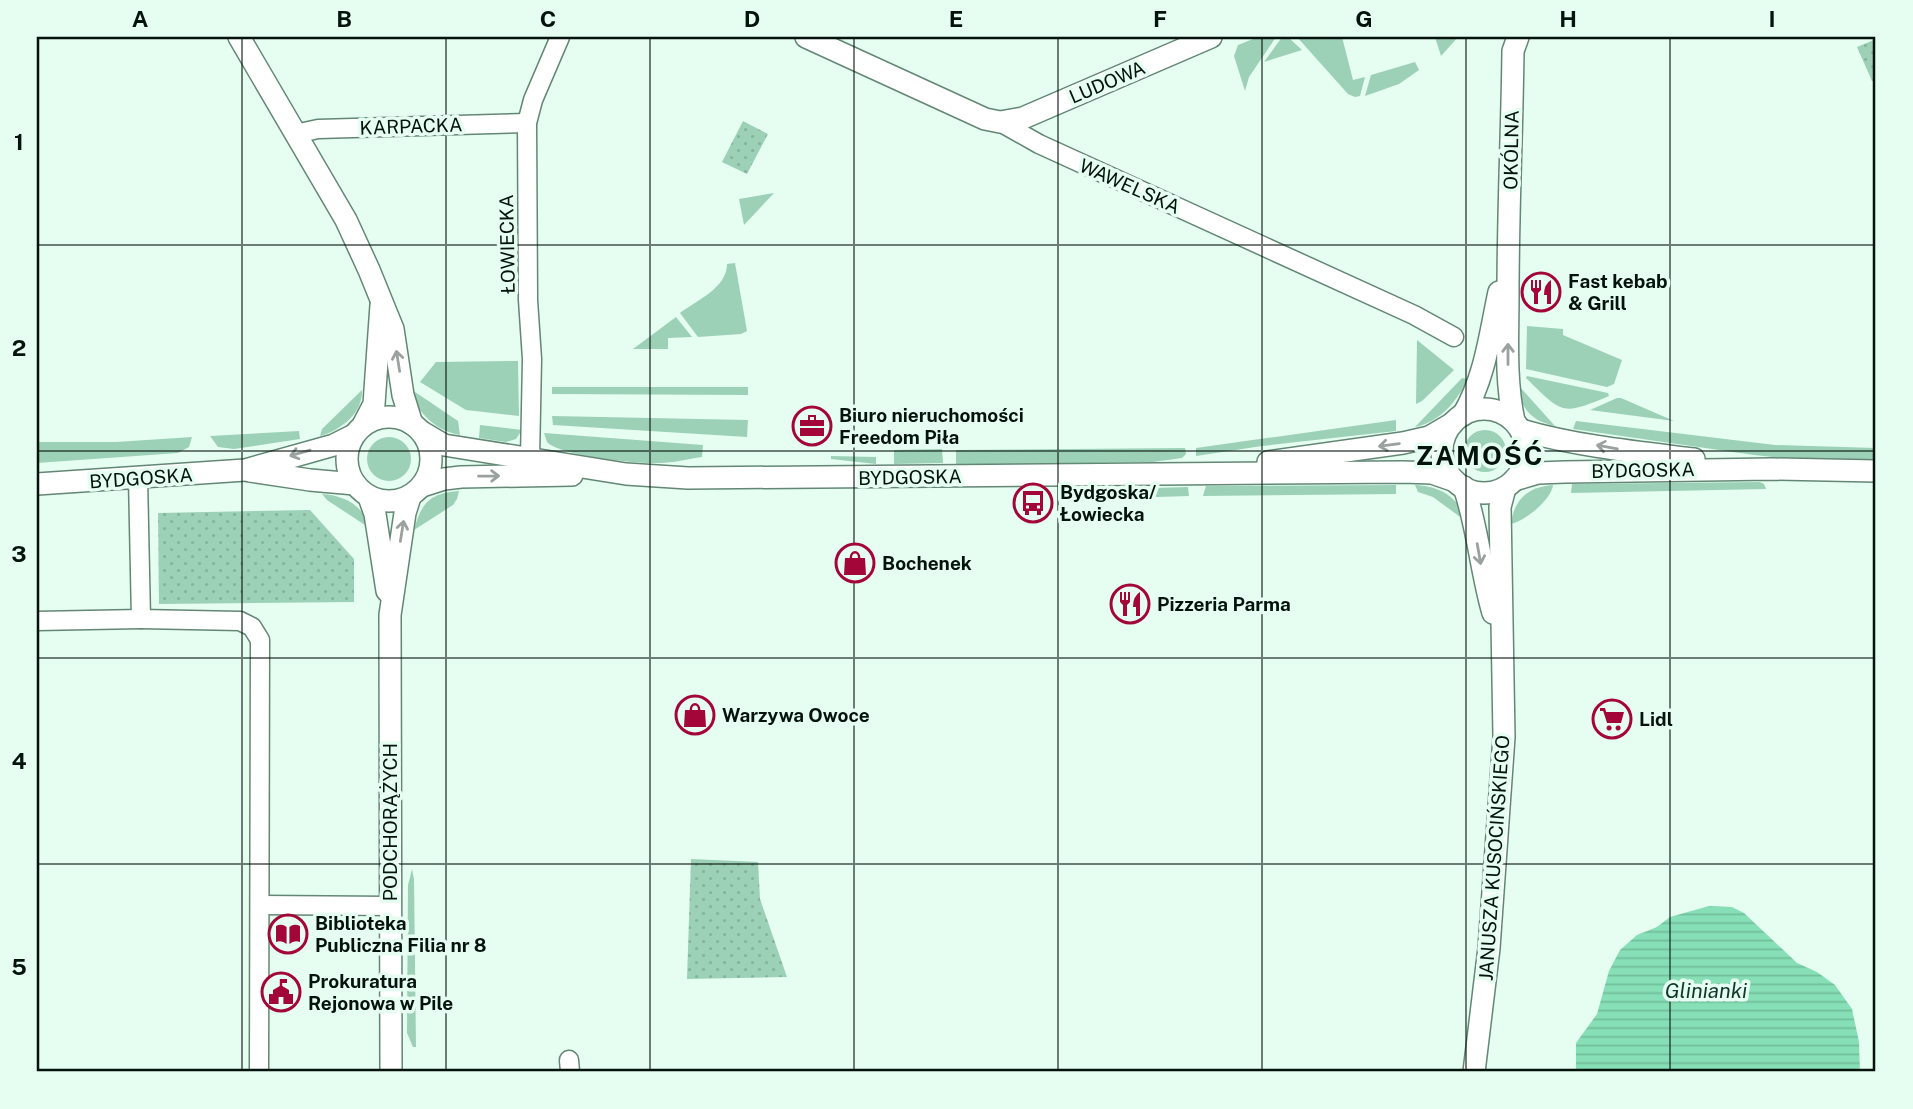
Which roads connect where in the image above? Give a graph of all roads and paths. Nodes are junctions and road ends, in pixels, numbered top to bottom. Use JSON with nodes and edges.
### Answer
{"nodes":[{"id":1,"x":239,"y":37,"type":"edge"},
{"id":2,"x":560,"y":37,"type":"edge"},
{"id":3,"x":806,"y":37,"type":"edge"},
{"id":4,"x":1211,"y":37,"type":"edge"},
{"id":5,"x":1513,"y":41,"type":"edge"},
{"id":6,"x":1000,"y":122,"type":"junction"},
{"id":7,"x":527,"y":123,"type":"junction"},
{"id":8,"x":295,"y":134,"type":"junction"},
{"id":9,"x":1508,"y":249,"type":"junction"},
{"id":10,"x":381,"y":300,"type":"junction"},
{"id":11,"x":1454,"y":337,"type":"dead end"},
{"id":12,"x":1458,"y":419,"type":"junction"},
{"id":13,"x":1518,"y":426,"type":"junction"},
{"id":14,"x":417,"y":428,"type":"junction"},
{"id":15,"x":359,"y":430,"type":"junction"},
{"id":16,"x":530,"y":458,"type":"junction"},
{"id":17,"x":1772,"y":469,"type":"junction"},
{"id":18,"x":245,"y":470,"type":"junction"},
{"id":19,"x":1876,"y":471,"type":"edge"},
{"id":20,"x":1193,"y":473,"type":"junction"},
{"id":21,"x":626,"y":474,"type":"junction"},
{"id":22,"x":138,"y":478,"type":"junction"},
{"id":23,"x":37,"y":484,"type":"edge"},
{"id":24,"x":1459,"y":484,"type":"junction"},
{"id":25,"x":1509,"y":484,"type":"junction"},
{"id":26,"x":362,"y":490,"type":"junction"},
{"id":27,"x":416,"y":491,"type":"junction"},
{"id":28,"x":390,"y":615,"type":"junction"},
{"id":29,"x":141,"y":619,"type":"junction"},
{"id":30,"x":37,"y":621,"type":"edge"},
{"id":31,"x":1501,"y":642,"type":"junction"},
{"id":32,"x":261,"y":905,"type":"junction"},
{"id":33,"x":391,"y":906,"type":"junction"},
{"id":34,"x":259,"y":1072,"type":"edge"},
{"id":35,"x":391,"y":1072,"type":"edge"},
{"id":36,"x":1474,"y":1072,"type":"edge"}],
"edges":[{"from":1,"to":8,"type":"street"},
{"from":2,"to":7,"type":"street","name":"ŁOWIECKA"},
{"from":3,"to":6,"type":"street","name":"WAWELSKA"},
{"from":4,"to":6,"type":"street","name":"LUDOWA"},
{"from":5,"to":9,"type":"street","name":"OKÓLNA"},
{"from":6,"to":11,"type":"street","name":"WAWELSKA"},
{"from":7,"to":8,"type":"street","name":"KARPACKA"},
{"from":7,"to":16,"type":"street","name":"ŁOWIECKA"},
{"from":8,"to":10,"type":"street"},
{"from":9,"to":12,"type":"street","name":"OKÓLNA"},
{"from":13,"to":9,"type":"street","name":"OKÓLNA","one_way":true},
{"from":14,"to":10,"type":"street","one_way":true},
{"from":10,"to":15,"type":"street"},
{"from":12,"to":13,"type":"street"},
{"from":12,"to":20,"type":"street","name":"BYDGOSKA","one_way":true},
{"from":12,"to":24,"type":"street"},
{"from":17,"to":13,"type":"street","name":"BYDGOSKA","one_way":true},
{"from":13,"to":25,"type":"street"},
{"from":14,"to":15,"type":"street"},
{"from":14,"to":16,"type":"street","name":"BYDGOSKA"},
{"from":14,"to":27,"type":"street"},
{"from":15,"to":18,"type":"street","name":"BYDGOSKA","one_way":true},
{"from":15,"to":26,"type":"street"},
{"from":16,"to":21,"type":"street","name":"BYDGOSKA"},
{"from":17,"to":19,"type":"street","name":"BYDGOSKA"},
{"from":17,"to":25,"type":"street","name":"BYDGOSKA"},
{"from":18,"to":22,"type":"street","name":"BYDGOSKA"},
{"from":18,"to":26,"type":"street","name":"BYDGOSKA"},
{"from":20,"to":21,"type":"street","name":"BYDGOSKA"},
{"from":20,"to":24,"type":"street","name":"BYDGOSKA"},
{"from":27,"to":21,"type":"street","name":"BYDGOSKA","one_way":true},
{"from":22,"to":23,"type":"street","name":"BYDGOSKA"},
{"from":22,"to":29,"type":"street"},
{"from":24,"to":25,"type":"street"},
{"from":24,"to":31,"type":"street","name":"JANUSZA KUSOCIŃSKIEGO","one_way":true},
{"from":25,"to":31,"type":"street","name":"JANUSZA KUSOCIŃSKIEGO"},
{"from":26,"to":27,"type":"street"},
{"from":26,"to":28,"type":"street","name":"PODCHORĄŻYCH"},
{"from":28,"to":27,"type":"street","name":"PODCHORĄŻYCH","one_way":true},
{"from":28,"to":33,"type":"street","name":"PODCHORĄŻYCH"},
{"from":29,"to":30,"type":"street"},
{"from":29,"to":32,"type":"street"},
{"from":31,"to":36,"type":"street","name":"JANUSZA KUSOCIŃSKIEGO"},
{"from":32,"to":33,"type":"street"},
{"from":32,"to":34,"type":"street"},
{"from":33,"to":35,"type":"street","name":"PODCHORĄŻYCH"}]}
